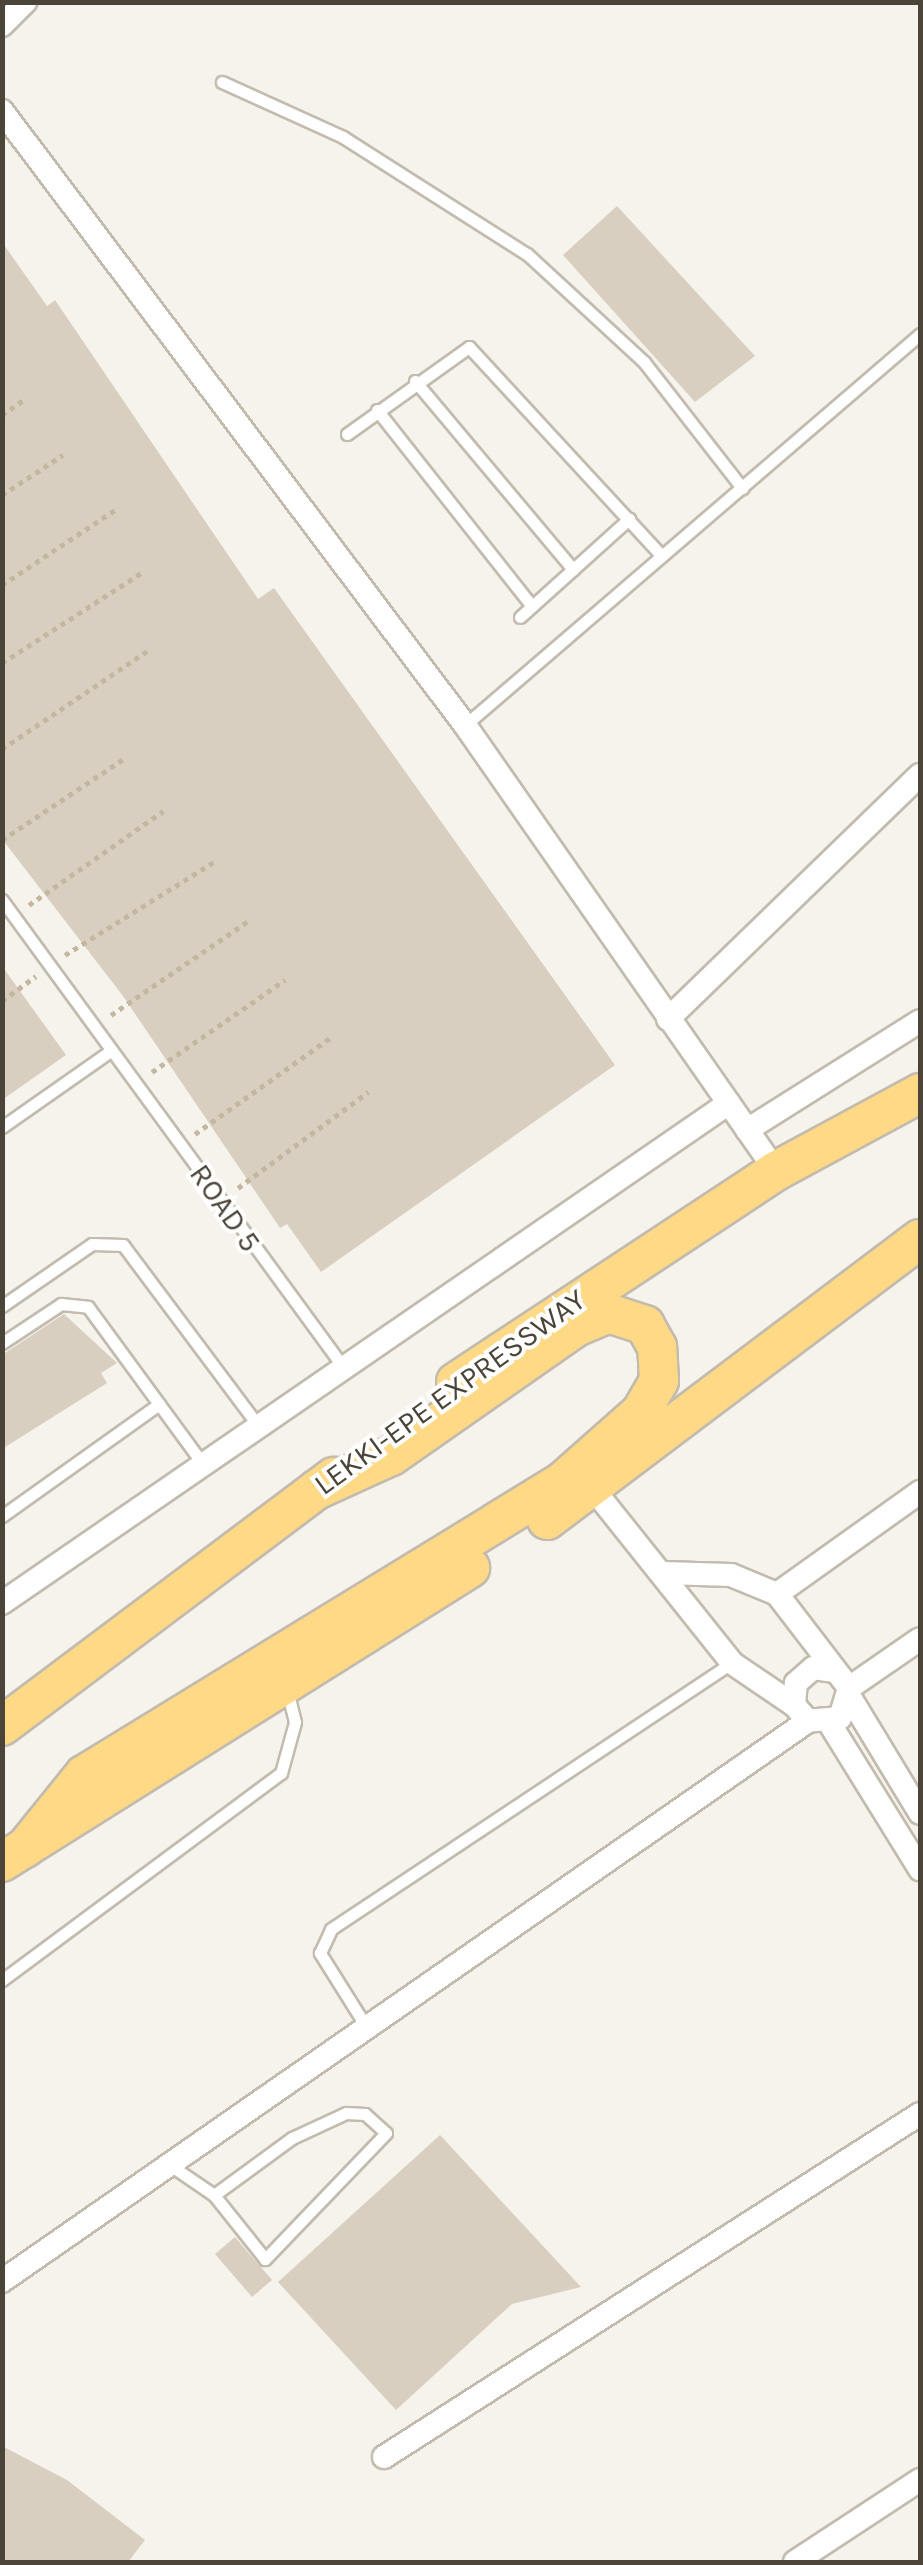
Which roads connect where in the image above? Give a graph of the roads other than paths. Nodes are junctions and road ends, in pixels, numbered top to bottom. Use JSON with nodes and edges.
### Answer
{"nodes":[{"id":1,"x":25,"y":2,"type":"edge"},
{"id":2,"x":2,"y":24,"type":"edge"},
{"id":3,"x":222,"y":82,"type":"dead end"},
{"id":4,"x":2,"y":110,"type":"edge"},
{"id":5,"x":920,"y":334,"type":"edge"},
{"id":6,"x":415,"y":381,"type":"junction"},
{"id":7,"x":378,"y":410,"type":"junction"},
{"id":8,"x":348,"y":434,"type":"dead end"},
{"id":9,"x":742,"y":488,"type":"junction"},
{"id":10,"x":629,"y":518,"type":"junction"},
{"id":11,"x":662,"y":556,"type":"junction"},
{"id":12,"x":573,"y":569,"type":"junction"},
{"id":13,"x":532,"y":606,"type":"junction"},
{"id":14,"x":520,"y":617,"type":"dead end"},
{"id":15,"x":465,"y":726,"type":"junction"},
{"id":16,"x":920,"y":775,"type":"edge"},
{"id":17,"x":2,"y":900,"type":"edge"},
{"id":18,"x":668,"y":1019,"type":"junction"},
{"id":19,"x":920,"y":1021,"type":"edge"},
{"id":20,"x":109,"y":1052,"type":"junction"},
{"id":21,"x":920,"y":1093,"type":"edge"},
{"id":22,"x":729,"y":1103,"type":"junction"},
{"id":23,"x":2,"y":1128,"type":"edge"},
{"id":24,"x":747,"y":1130,"type":"junction"},
{"id":25,"x":776,"y":1171,"type":"junction"},
{"id":26,"x":920,"y":1239,"type":"edge"},
{"id":27,"x":2,"y":1306,"type":"edge"},
{"id":28,"x":2,"y":1343,"type":"edge"},
{"id":29,"x":340,"y":1364,"type":"junction"},
{"id":30,"x":158,"y":1404,"type":"junction"},
{"id":31,"x":257,"y":1424,"type":"junction"},
{"id":32,"x":202,"y":1463,"type":"junction"},
{"id":33,"x":316,"y":1490,"type":"junction"},
{"id":34,"x":594,"y":1490,"type":"junction"},
{"id":35,"x":920,"y":1492,"type":"edge"},
{"id":36,"x":2,"y":1516,"type":"edge"},
{"id":37,"x":664,"y":1573,"type":"junction"},
{"id":38,"x":777,"y":1594,"type":"junction"},
{"id":39,"x":2,"y":1604,"type":"edge"},
{"id":40,"x":920,"y":1639,"type":"edge"},
{"id":41,"x":732,"y":1663,"type":"junction"},
{"id":42,"x":286,"y":1684,"type":"junction"},
{"id":43,"x":845,"y":1686,"type":"junction"},
{"id":44,"x":810,"y":1717,"type":"junction"},
{"id":45,"x":2,"y":1726,"type":"edge"},
{"id":46,"x":920,"y":1813,"type":"edge"},
{"id":47,"x":14,"y":1855,"type":"edge"},
{"id":48,"x":920,"y":1869,"type":"edge"},
{"id":49,"x":2,"y":1980,"type":"edge"},
{"id":50,"x":369,"y":2032,"type":"junction"},
{"id":51,"x":920,"y":2114,"type":"edge"},
{"id":52,"x":170,"y":2165,"type":"junction"},
{"id":53,"x":214,"y":2195,"type":"junction"},
{"id":54,"x":2,"y":2281,"type":"edge"},
{"id":55,"x":384,"y":2457,"type":"dead end"},
{"id":56,"x":920,"y":2480,"type":"edge"},
{"id":57,"x":795,"y":2562,"type":"edge"}],
"edges":[{"from":1,"to":2,"type":"street"},
{"from":3,"to":9,"type":"lane"},
{"from":4,"to":15,"type":"street"},
{"from":5,"to":9,"type":"lane"},
{"from":6,"to":7,"type":"lane"},
{"from":6,"to":10,"type":"lane"},
{"from":6,"to":12,"type":"lane"},
{"from":7,"to":8,"type":"lane"},
{"from":7,"to":13,"type":"lane"},
{"from":9,"to":11,"type":"lane"},
{"from":10,"to":11,"type":"lane"},
{"from":10,"to":12,"type":"lane"},
{"from":11,"to":15,"type":"lane"},
{"from":12,"to":13,"type":"lane"},
{"from":13,"to":14,"type":"lane"},
{"from":15,"to":18,"type":"street"},
{"from":16,"to":18,"type":"street"},
{"from":17,"to":20,"type":"lane","name":"ROAD 5"},
{"from":18,"to":22,"type":"street"},
{"from":19,"to":24,"type":"street"},
{"from":20,"to":23,"type":"lane"},
{"from":20,"to":29,"type":"lane","name":"ROAD 5"},
{"from":21,"to":25,"type":"highway","name":"LEKKI-EPE EXPRESSWAY"},
{"from":22,"to":24,"type":"street"},
{"from":22,"to":29,"type":"street"},
{"from":24,"to":25,"type":"street"},
{"from":25,"to":33,"type":"highway","name":"LEKKI-EPE EXPRESSWAY"},
{"from":26,"to":34,"type":"highway"},
{"from":27,"to":31,"type":"lane"},
{"from":28,"to":30,"type":"lane"},
{"from":29,"to":31,"type":"street"},
{"from":30,"to":32,"type":"lane"},
{"from":30,"to":36,"type":"lane"},
{"from":31,"to":32,"type":"street"},
{"from":32,"to":39,"type":"street"},
{"from":33,"to":45,"type":"highway","name":"LEKKI-EPE EXPRESSWAY"},
{"from":33,"to":47,"type":"highway"},
{"from":34,"to":37,"type":"street"},
{"from":34,"to":42,"type":"highway"},
{"from":35,"to":38,"type":"street"},
{"from":37,"to":38,"type":"street"},
{"from":37,"to":41,"type":"street"},
{"from":38,"to":43,"type":"street"},
{"from":40,"to":43,"type":"street"},
{"from":41,"to":44,"type":"street"},
{"from":41,"to":50,"type":"lane"},
{"from":42,"to":47,"type":"highway"},
{"from":42,"to":49,"type":"lane"},
{"from":43,"to":44,"type":"street"},
{"from":43,"to":44,"type":"street"},
{"from":43,"to":46,"type":"street"},
{"from":44,"to":48,"type":"street"},
{"from":44,"to":50,"type":"street"},
{"from":50,"to":52,"type":"street"},
{"from":51,"to":55,"type":"street"},
{"from":52,"to":53,"type":"lane"},
{"from":52,"to":54,"type":"street"},
{"from":53,"to":53,"type":"lane"},
{"from":56,"to":57,"type":"street"}]}
